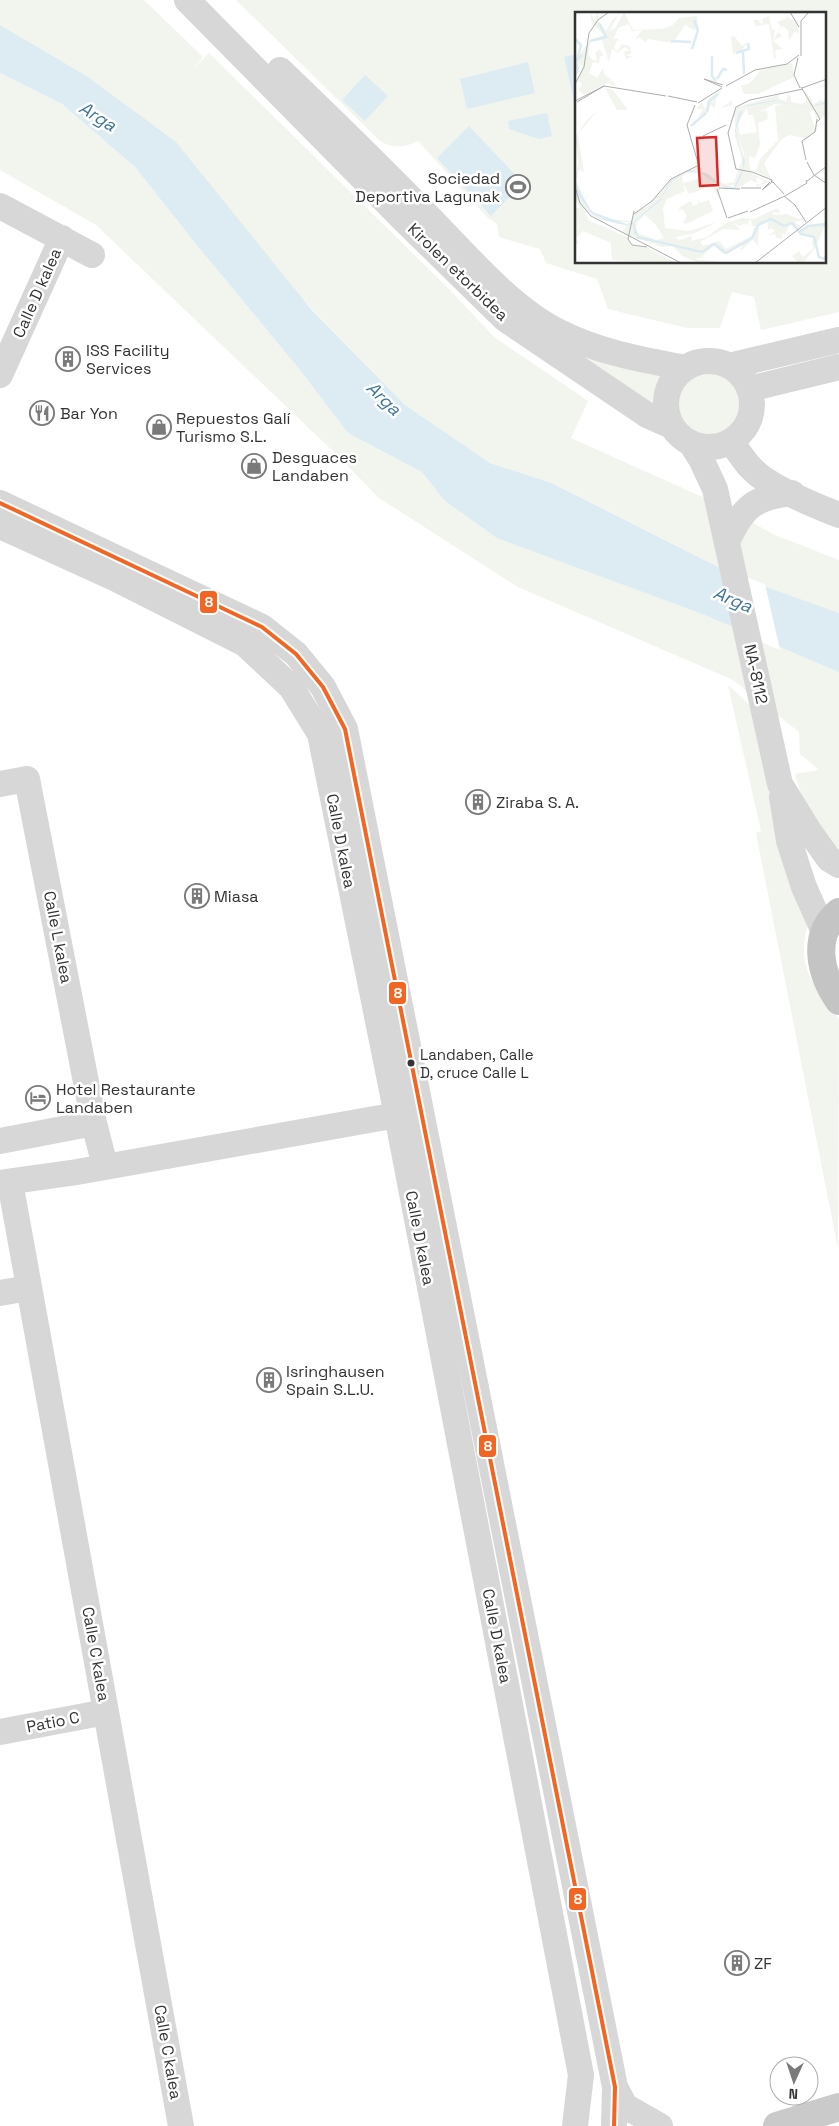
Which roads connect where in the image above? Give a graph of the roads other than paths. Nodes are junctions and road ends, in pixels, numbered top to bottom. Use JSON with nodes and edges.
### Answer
{"nodes":[{"id":1,"x":187,"y":0,"type":"edge"},
{"id":2,"x":210,"y":0,"type":"edge"},
{"id":3,"x":0,"y":206,"type":"edge"},
{"id":4,"x":62,"y":238,"type":"junction"},
{"id":5,"x":92,"y":255,"type":"dead end"},
{"id":6,"x":839,"y":340,"type":"edge"},
{"id":7,"x":729,"y":366,"type":"junction"},
{"id":8,"x":839,"y":367,"type":"edge"},
{"id":9,"x":686,"y":368,"type":"junction"},
{"id":10,"x":0,"y":375,"type":"edge"},
{"id":11,"x":748,"y":389,"type":"junction"},
{"id":12,"x":672,"y":426,"type":"junction"},
{"id":13,"x":728,"y":442,"type":"junction"},
{"id":14,"x":691,"y":443,"type":"junction"},
{"id":15,"x":715,"y":488,"type":"junction"},
{"id":16,"x":792,"y":494,"type":"junction"},
{"id":17,"x":0,"y":503,"type":"edge"},
{"id":18,"x":839,"y":515,"type":"edge"},
{"id":19,"x":0,"y":526,"type":"edge"},
{"id":20,"x":726,"y":542,"type":"junction"},
{"id":21,"x":779,"y":780,"type":"junction"},
{"id":22,"x":0,"y":784,"type":"edge"},
{"id":23,"x":839,"y":865,"type":"edge"},
{"id":24,"x":832,"y":922,"type":"edge"},
{"id":25,"x":839,"y":1001,"type":"edge"},
{"id":26,"x":399,"y":1002,"type":"junction"},
{"id":27,"x":397,"y":1115,"type":"junction"},
{"id":28,"x":94,"y":1123,"type":"junction"},
{"id":29,"x":0,"y":1141,"type":"edge"},
{"id":30,"x":106,"y":1166,"type":"junction"},
{"id":31,"x":5,"y":1182,"type":"edge"},
{"id":32,"x":440,"y":1213,"type":"junction"},
{"id":33,"x":29,"y":1288,"type":"junction"},
{"id":34,"x":0,"y":1293,"type":"edge"},
{"id":35,"x":106,"y":1712,"type":"junction"},
{"id":36,"x":0,"y":1732,"type":"edge"},
{"id":37,"x":615,"y":2087,"type":"junction"},
{"id":38,"x":839,"y":2107,"type":"edge"},
{"id":39,"x":174,"y":2125,"type":"edge"},
{"id":40,"x":575,"y":2126,"type":"edge"},
{"id":41,"x":614,"y":2126,"type":"edge"},
{"id":42,"x":660,"y":2126,"type":"edge"},
{"id":43,"x":777,"y":2126,"type":"edge"}],
"edges":[{"from":1,"to":12,"type":"street","name":"Kirolen etorbidea"},
{"from":2,"to":9,"type":"street","name":"Kirolen etorbidea"},
{"from":3,"to":4,"type":"street"},
{"from":4,"to":5,"type":"street"},
{"from":4,"to":10,"type":"street","name":"Calle D kalea"},
{"from":6,"to":7,"type":"street"},
{"from":7,"to":9,"type":"street"},
{"from":7,"to":11,"type":"street"},
{"from":8,"to":11,"type":"street"},
{"from":9,"to":12,"type":"street"},
{"from":11,"to":13,"type":"street"},
{"from":12,"to":14,"type":"street"},
{"from":13,"to":14,"type":"street"},
{"from":13,"to":15,"type":"street","name":"NA-8112","number":"NA-8112"},
{"from":13,"to":16,"type":"street"},
{"from":14,"to":15,"type":"street","name":"NA-8112","number":"NA-8112"},
{"from":15,"to":20,"type":"street","name":"NA-8112","number":"NA-8112"},
{"from":16,"to":18,"type":"street"},
{"from":16,"to":20,"type":"street"},
{"from":17,"to":26,"type":"street","name":"Calle D kalea"},
{"from":19,"to":27,"type":"street","name":"Calle D kalea"},
{"from":20,"to":21,"type":"street","name":"NA-8112","number":"NA-8112"},
{"from":21,"to":23,"type":"street","number":"NA-8112"},
{"from":21,"to":24,"type":"street","name":"NA-8112","number":"NA-8112"},
{"from":22,"to":28,"type":"street","name":"Calle L kalea"},
{"from":24,"to":25,"type":"highway"},
{"from":26,"to":27,"type":"street"},
{"from":26,"to":32,"type":"street","name":"Calle D kalea"},
{"from":27,"to":30,"type":"street"},
{"from":27,"to":32,"type":"street"},
{"from":27,"to":40,"type":"street","name":"Calle D kalea"},
{"from":28,"to":29,"type":"street"},
{"from":28,"to":30,"type":"street","name":"Calle L kalea"},
{"from":30,"to":31,"type":"street"},
{"from":31,"to":33,"type":"street","name":"Calle C kalea"},
{"from":32,"to":37,"type":"street","name":"Calle D kalea"},
{"from":33,"to":34,"type":"street"},
{"from":33,"to":35,"type":"street","name":"Calle C kalea"},
{"from":35,"to":36,"type":"street","name":"Patio C"},
{"from":35,"to":39,"type":"street","name":"Calle C kalea"},
{"from":37,"to":41,"type":"street","name":"Calle D kalea"},
{"from":37,"to":42,"type":"street","name":"Calle D kalea"},
{"from":38,"to":43,"type":"main road"}]}
